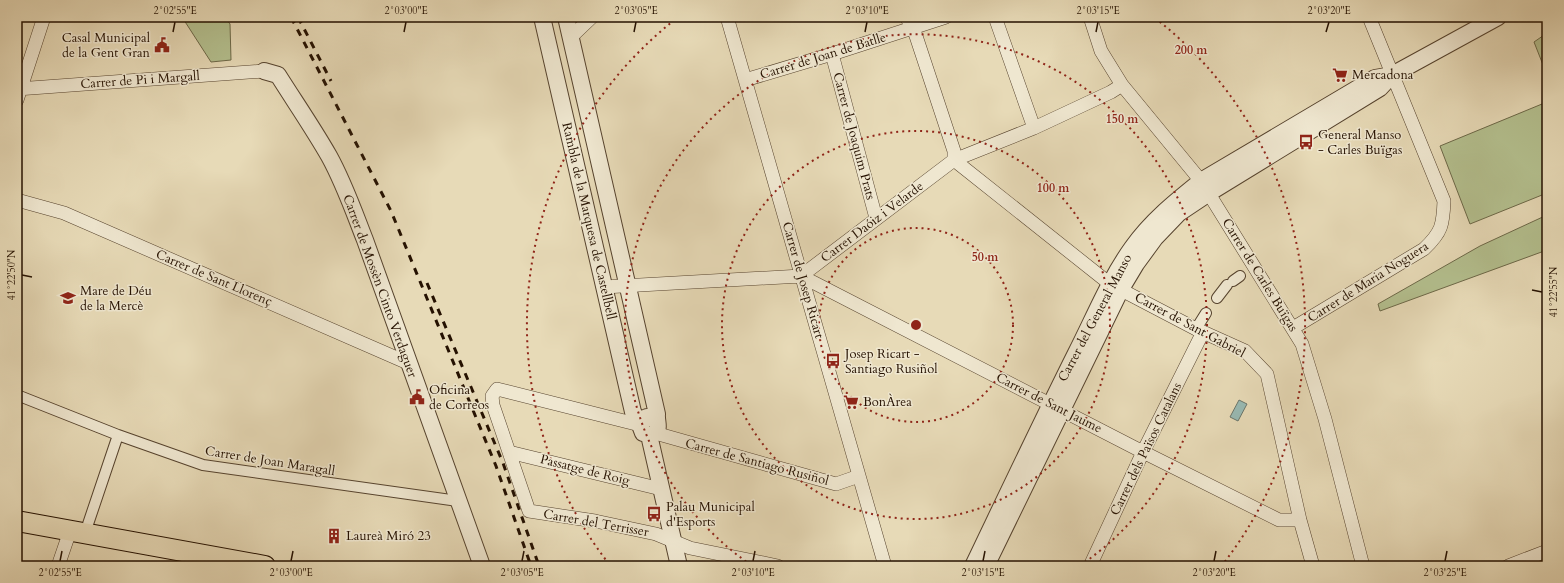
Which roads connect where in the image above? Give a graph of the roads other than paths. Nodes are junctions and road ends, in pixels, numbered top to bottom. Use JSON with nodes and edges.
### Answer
{"nodes":[{"id":1,"x":44,"y":17,"type":"edge"},
{"id":2,"x":542,"y":17,"type":"edge"},
{"id":3,"x":566,"y":17,"type":"edge"},
{"id":4,"x":592,"y":17,"type":"edge"},
{"id":5,"x":727,"y":17,"type":"edge"},
{"id":6,"x":906,"y":17,"type":"edge"},
{"id":7,"x":946,"y":17,"type":"edge"},
{"id":8,"x":995,"y":17,"type":"edge"},
{"id":9,"x":1090,"y":17,"type":"edge"},
{"id":10,"x":1369,"y":17,"type":"edge"},
{"id":11,"x":1498,"y":17,"type":"edge"},
{"id":12,"x":913,"y":28,"type":"junction"},
{"id":13,"x":570,"y":38,"type":"junction"},
{"id":14,"x":832,"y":54,"type":"junction"},
{"id":15,"x":264,"y":71,"type":"joint"},
{"id":16,"x":1392,"y":75,"type":"junction"},
{"id":17,"x":745,"y":80,"type":"junction"},
{"id":18,"x":1122,"y":85,"type":"junction"},
{"id":19,"x":18,"y":92,"type":"edge"},
{"id":20,"x":1034,"y":128,"type":"junction"},
{"id":21,"x":954,"y":160,"type":"junction"},
{"id":22,"x":1205,"y":187,"type":"junction"},
{"id":23,"x":17,"y":200,"type":"edge"},
{"id":24,"x":876,"y":218,"type":"junction"},
{"id":25,"x":801,"y":276,"type":"junction"},
{"id":26,"x":1240,"y":276,"type":"junction"},
{"id":27,"x":627,"y":286,"type":"junction"},
{"id":28,"x":604,"y":287,"type":"junction"},
{"id":29,"x":1116,"y":287,"type":"junction"},
{"id":30,"x":1293,"y":328,"type":"junction"},
{"id":31,"x":1200,"y":330,"type":"junction"},
{"id":32,"x":408,"y":363,"type":"junction"},
{"id":33,"x":17,"y":396,"type":"edge"},
{"id":34,"x":1056,"y":407,"type":"junction"},
{"id":35,"x":648,"y":427,"type":"junction"},
{"id":36,"x":118,"y":435,"type":"junction"},
{"id":37,"x":509,"y":452,"type":"junction"},
{"id":38,"x":1143,"y":452,"type":"junction"},
{"id":39,"x":859,"y":476,"type":"junction"},
{"id":40,"x":661,"y":489,"type":"junction"},
{"id":41,"x":458,"y":501,"type":"junction"},
{"id":42,"x":1300,"y":520,"type":"junction"},
{"id":43,"x":17,"y":521,"type":"edge"},
{"id":44,"x":81,"y":528,"type":"junction"},
{"id":45,"x":673,"y":540,"type":"junction"},
{"id":46,"x":1547,"y":551,"type":"edge"},
{"id":47,"x":58,"y":566,"type":"edge"},
{"id":48,"x":265,"y":566,"type":"edge"},
{"id":49,"x":482,"y":566,"type":"edge"},
{"id":50,"x":679,"y":566,"type":"edge"},
{"id":51,"x":778,"y":566,"type":"edge"},
{"id":52,"x":885,"y":566,"type":"edge"},
{"id":53,"x":973,"y":566,"type":"edge"},
{"id":54,"x":986,"y":566,"type":"edge"},
{"id":55,"x":1090,"y":566,"type":"edge"},
{"id":56,"x":1313,"y":566,"type":"edge"},
{"id":57,"x":1363,"y":566,"type":"edge"},
{"id":58,"x":1508,"y":566,"type":"edge"}],
"edges":[{"from":1,"to":19,"type":"street"},
{"from":2,"to":28,"type":"street","name":"Rambla de la Marquesa de Castellbell"},
{"from":3,"to":13,"type":"street","name":"Rambla de la Marquesa de Castellbell"},
{"from":4,"to":13,"type":"street"},
{"from":5,"to":17,"type":"street","name":"Carrer de Josep Ricart"},
{"from":6,"to":12,"type":"street"},
{"from":7,"to":12,"type":"street","name":"Carrer de Joan de Batlle"},
{"from":8,"to":20,"type":"street"},
{"from":9,"to":18,"type":"street","name":"Carrer de Carles Buïgas"},
{"from":10,"to":16,"type":"street","name":"Carrer de Maria Noguera"},
{"from":11,"to":16,"type":"street","name":"Carrer del General Manso"},
{"from":12,"to":14,"type":"street","name":"Carrer de Joan de Batlle"},
{"from":12,"to":21,"type":"street"},
{"from":13,"to":27,"type":"street","name":"Rambla de la Marquesa de Castellbell"},
{"from":14,"to":17,"type":"street","name":"Carrer de Joan de Batlle"},
{"from":14,"to":24,"type":"street","name":"Carrer de Joaquim Prats"},
{"from":15,"to":19,"type":"street","name":"Carrer de Pi i Margall"},
{"from":15,"to":32,"type":"street","name":"Carrer de Mossèn Cinto Verdaguer"},
{"from":16,"to":22,"type":"street","name":"Carrer del General Manso"},
{"from":16,"to":30,"type":"street","name":"Carrer de Maria Noguera"},
{"from":17,"to":25,"type":"street","name":"Carrer de Josep Ricart"},
{"from":18,"to":20,"type":"street","name":"Carrer Daóiz i Velarde"},
{"from":18,"to":22,"type":"street","name":"Carrer de Carles Buïgas"},
{"from":20,"to":21,"type":"street","name":"Carrer Daóiz i Velarde"},
{"from":21,"to":24,"type":"street","name":"Carrer Daóiz i Velarde"},
{"from":21,"to":29,"type":"street","name":"Carrer de Sant Gabriel"},
{"from":22,"to":26,"type":"street","name":"Carrer de Carles Buïgas"},
{"from":22,"to":29,"type":"street","name":"Carrer del General Manso"},
{"from":23,"to":32,"type":"street","name":"Carrer de Sant Llorenç"},
{"from":24,"to":25,"type":"street","name":"Carrer Daóiz i Velarde"},
{"from":25,"to":27,"type":"street"},
{"from":25,"to":34,"type":"street","name":"Carrer de Sant Jaume"},
{"from":25,"to":39,"type":"street","name":"Carrer de Josep Ricart"},
{"from":26,"to":30,"type":"street","name":"Carrer de Carles Buïgas"},
{"from":26,"to":31,"type":"street"},
{"from":27,"to":28,"type":"street"},
{"from":27,"to":35,"type":"street","name":"Rambla de la Marquesa de Castellbell"},
{"from":28,"to":35,"type":"street","name":"Rambla de la Marquesa de Castellbell"},
{"from":29,"to":31,"type":"street","name":"Carrer de Sant Gabriel"},
{"from":29,"to":34,"type":"street","name":"Carrer del General Manso"},
{"from":30,"to":57,"type":"street","name":"Carrer de Carles Buïgas"},
{"from":31,"to":38,"type":"street","name":"Carrer dels Països Catalans"},
{"from":31,"to":42,"type":"street","name":"Carrer de Sant Gabriel"},
{"from":32,"to":41,"type":"street","name":"Carrer de Mossèn Cinto Verdaguer"},
{"from":33,"to":36,"type":"street","name":"Carrer de Joan Maragall"},
{"from":34,"to":38,"type":"street","name":"Carrer de Sant Jaume"},
{"from":34,"to":53,"type":"street","name":"Carrer del General Manso"},
{"from":34,"to":54,"type":"street","name":"Carrer del General Manso"},
{"from":35,"to":37,"type":"street","name":"Carrer de Santiago Rusiñol"},
{"from":35,"to":39,"type":"street","name":"Carrer de Santiago Rusiñol"},
{"from":35,"to":40,"type":"street","name":"Rambla de la Marquesa de Castellbell"},
{"from":36,"to":41,"type":"street","name":"Carrer de Joan Maragall"},
{"from":36,"to":44,"type":"street"},
{"from":37,"to":40,"type":"street","name":"Passatge de Roig"},
{"from":37,"to":45,"type":"street","name":"Carrer del Terrisser"},
{"from":38,"to":42,"type":"street","name":"Carrer de Sant Jaume"},
{"from":38,"to":55,"type":"street","name":"Carrer dels Països Catalans"},
{"from":39,"to":52,"type":"street","name":"Carrer de Josep Ricart"},
{"from":40,"to":45,"type":"street","name":"Rambla de la Marquesa de Castellbell"},
{"from":41,"to":49,"type":"street","name":"Carrer de Mossèn Cinto Verdaguer"},
{"from":42,"to":56,"type":"street","name":"Carrer de Sant Gabriel"},
{"from":43,"to":44,"type":"main road"},
{"from":44,"to":47,"type":"street"},
{"from":44,"to":48,"type":"main road"},
{"from":45,"to":50,"type":"street","name":"Rambla de la Marquesa de Castellbell"},
{"from":45,"to":51,"type":"street","name":"Carrer del Terrisser"},
{"from":46,"to":58,"type":"street"}]}
